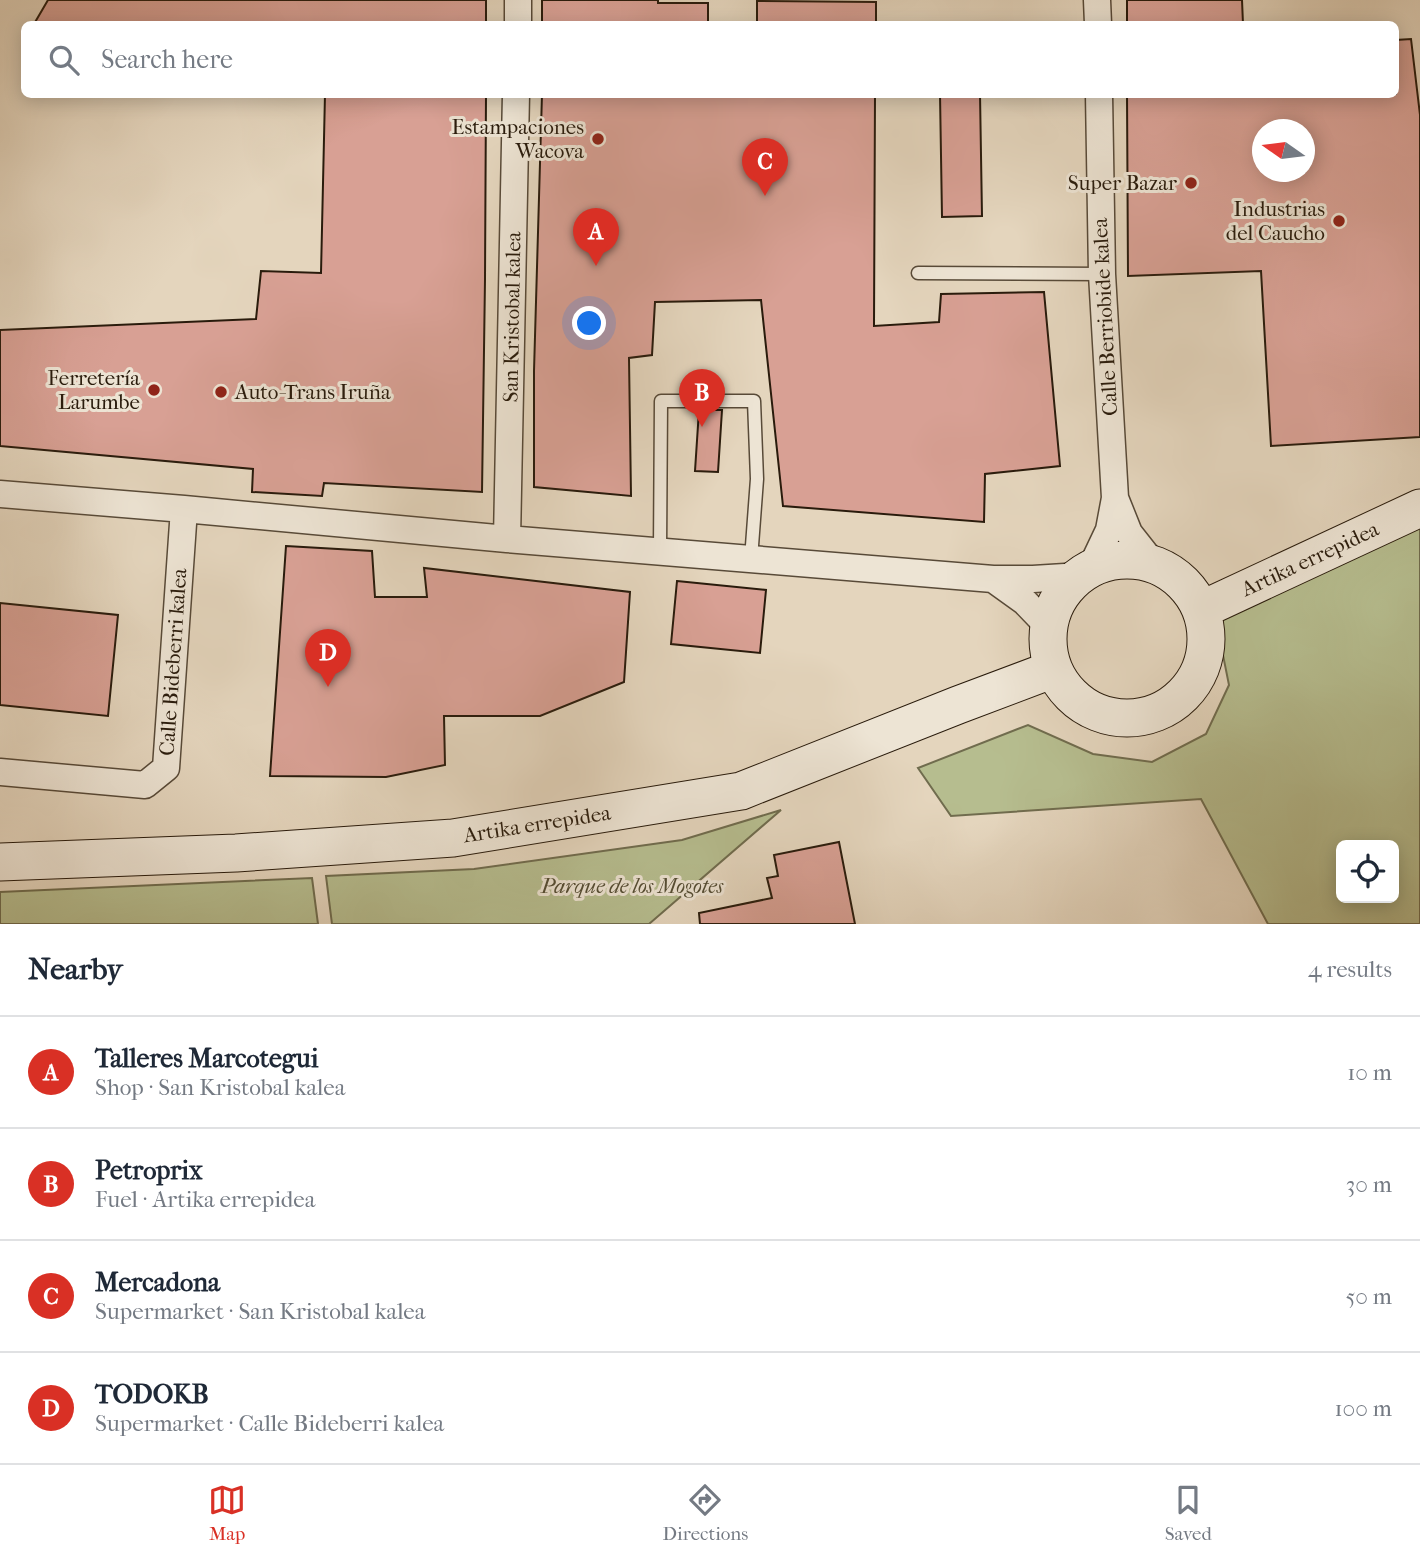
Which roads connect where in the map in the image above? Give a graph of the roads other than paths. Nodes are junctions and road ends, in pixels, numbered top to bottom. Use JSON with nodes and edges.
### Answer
{"nodes":[{"id":1,"x":518,"y":0,"type":"edge"},
{"id":2,"x":1097,"y":0,"type":"edge"},
{"id":3,"x":517,"y":21,"type":"edge"},
{"id":4,"x":1098,"y":21,"type":"edge"},
{"id":5,"x":516,"y":98,"type":"edge"},
{"id":6,"x":1099,"y":98,"type":"edge"},
{"id":7,"x":918,"y":273,"type":"dead end"},
{"id":8,"x":1101,"y":274,"type":"junction"},
{"id":9,"x":0,"y":494,"type":"edge"},
{"id":10,"x":1115,"y":498,"type":"junction"},
{"id":11,"x":1420,"y":508,"type":"edge"},
{"id":12,"x":184,"y":509,"type":"junction"},
{"id":13,"x":507,"y":539,"type":"junction"},
{"id":14,"x":660,"y":551,"type":"junction"},
{"id":15,"x":751,"y":559,"type":"junction"},
{"id":16,"x":1155,"y":566,"type":"junction"},
{"id":17,"x":1086,"y":572,"type":"junction"},
{"id":18,"x":993,"y":579,"type":"junction"},
{"id":19,"x":1200,"y":610,"type":"junction"},
{"id":20,"x":1048,"y":626,"type":"junction"},
{"id":21,"x":1051,"y":670,"type":"junction"},
{"id":22,"x":0,"y":772,"type":"edge"},
{"id":23,"x":0,"y":862,"type":"edge"}],
"edges":[{"from":1,"to":3,"type":"street"},
{"from":2,"to":4,"type":"street"},
{"from":5,"to":13,"type":"street","name":"San Kristobal kalea"},
{"from":6,"to":8,"type":"street","name":"Calle Berriobide kalea"},
{"from":7,"to":8,"type":"lane"},
{"from":8,"to":10,"type":"street","name":"Calle Berriobide kalea"},
{"from":9,"to":12,"type":"street"},
{"from":10,"to":16,"type":"street","name":"Calle Berriobide kalea"},
{"from":10,"to":17,"type":"street","name":"Calle Berriobide kalea"},
{"from":11,"to":19,"type":"street","name":"Artika errepidea"},
{"from":12,"to":13,"type":"street"},
{"from":12,"to":22,"type":"street","name":"Calle Bideberri kalea"},
{"from":13,"to":14,"type":"street"},
{"from":14,"to":15,"type":"street"},
{"from":14,"to":15,"type":"lane"},
{"from":15,"to":18,"type":"street"},
{"from":16,"to":17,"type":"street"},
{"from":16,"to":19,"type":"street"},
{"from":17,"to":18,"type":"street"},
{"from":17,"to":20,"type":"street"},
{"from":18,"to":20,"type":"street"},
{"from":19,"to":21,"type":"street"},
{"from":20,"to":21,"type":"street"},
{"from":21,"to":23,"type":"street","name":"Artika errepidea"}]}
